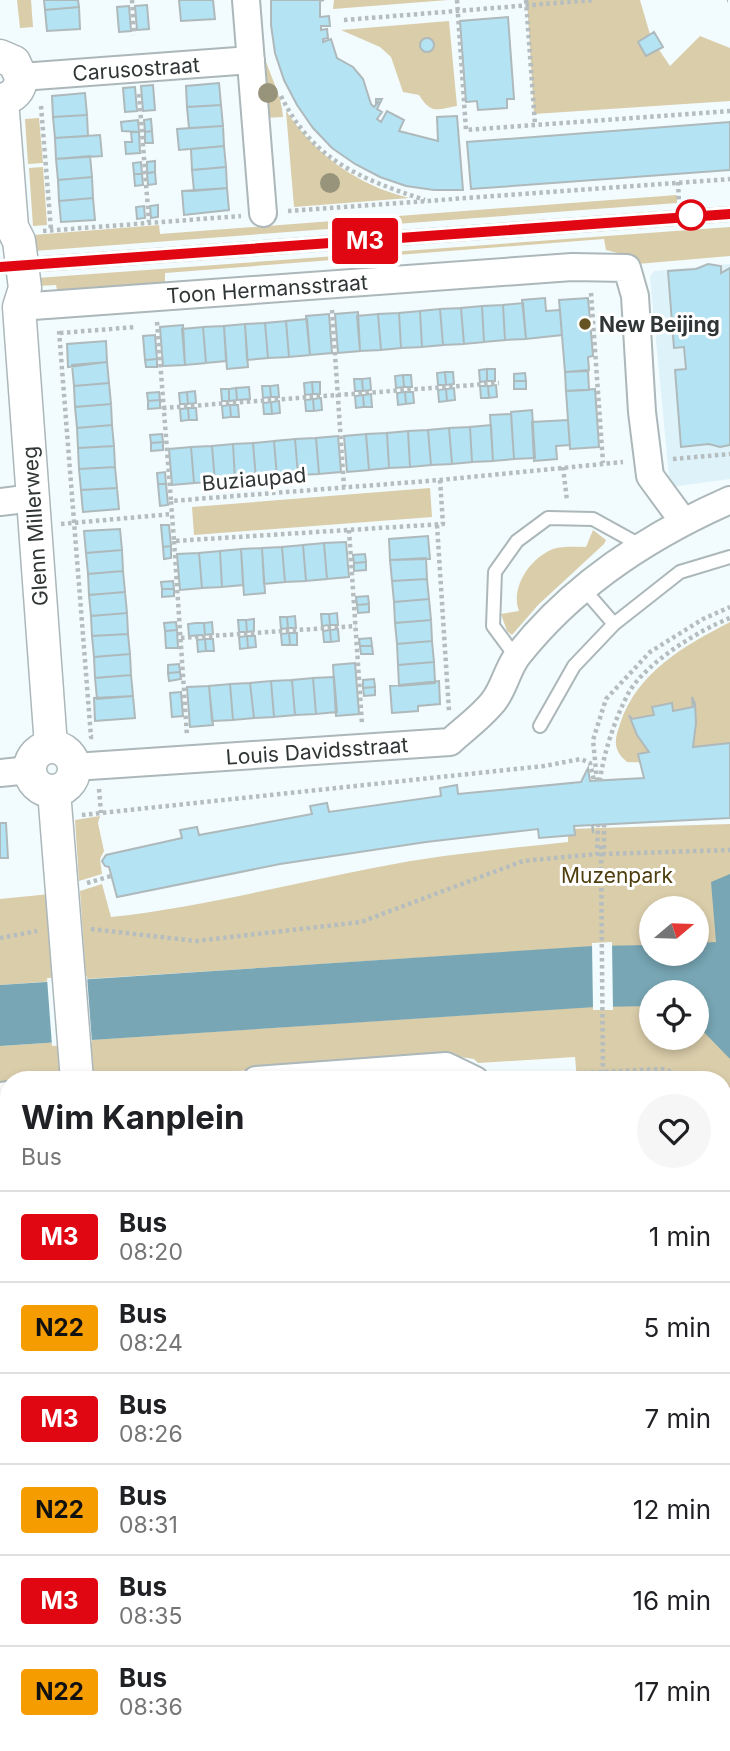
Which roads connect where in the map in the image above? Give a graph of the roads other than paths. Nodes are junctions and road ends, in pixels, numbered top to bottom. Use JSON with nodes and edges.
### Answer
{"nodes":[{"id":1,"x":246,"y":0,"type":"edge"},
{"id":2,"x":251,"y":60,"type":"junction"},
{"id":3,"x":6,"y":83,"type":"edge"},
{"id":4,"x":263,"y":213,"type":"road end"},
{"id":5,"x":730,"y":214,"type":"edge"},
{"id":6,"x":10,"y":267,"type":"edge"},
{"id":7,"x":19,"y":306,"type":"junction"},
{"id":8,"x":730,"y":500,"type":"edge"},
{"id":9,"x":0,"y":502,"type":"edge"},
{"id":10,"x":34,"y":512,"type":"junction"},
{"id":11,"x":683,"y":521,"type":"junction"},
{"id":12,"x":640,"y":545,"type":"junction"},
{"id":13,"x":730,"y":557,"type":"edge"},
{"id":14,"x":582,"y":587,"type":"junction"},
{"id":15,"x":614,"y":624,"type":"junction"},
{"id":16,"x":516,"y":657,"type":"junction"},
{"id":17,"x":540,"y":726,"type":"dead end"},
{"id":18,"x":51,"y":746,"type":"junction"},
{"id":19,"x":14,"y":771,"type":"edge"},
{"id":20,"x":74,"y":789,"type":"junction"},
{"id":21,"x":77,"y":1071,"type":"edge"},
{"id":22,"x":378,"y":1071,"type":"edge"},
{"id":23,"x":457,"y":1071,"type":"edge"}],
"edges":[{"from":1,"to":2,"type":"street"},
{"from":2,"to":3,"type":"street","name":"Carusostraat"},
{"from":2,"to":4,"type":"street"},
{"from":3,"to":6,"type":"street","name":"Glenn Millerweg"},
{"from":5,"to":6,"type":"lane"},
{"from":6,"to":7,"type":"street","name":"Glenn Millerweg"},
{"from":7,"to":10,"type":"street","name":"Glenn Millerweg"},
{"from":7,"to":11,"type":"street","name":"Toon Hermansstraat"},
{"from":8,"to":11,"type":"street","name":"Louis Davidsstraat"},
{"from":9,"to":10,"type":"street"},
{"from":10,"to":18,"type":"street","name":"Glenn Millerweg"},
{"from":11,"to":12,"type":"street","name":"Louis Davidsstraat"},
{"from":12,"to":14,"type":"street","name":"Louis Davidsstraat"},
{"from":12,"to":16,"type":"lane"},
{"from":13,"to":15,"type":"lane"},
{"from":14,"to":15,"type":"lane"},
{"from":14,"to":16,"type":"street","name":"Louis Davidsstraat"},
{"from":15,"to":17,"type":"lane"},
{"from":16,"to":20,"type":"street","name":"Louis Davidsstraat"},
{"from":18,"to":19,"type":"street"},
{"from":18,"to":20,"type":"street"},
{"from":19,"to":20,"type":"street"},
{"from":20,"to":21,"type":"street"},
{"from":22,"to":23,"type":"street"}]}
